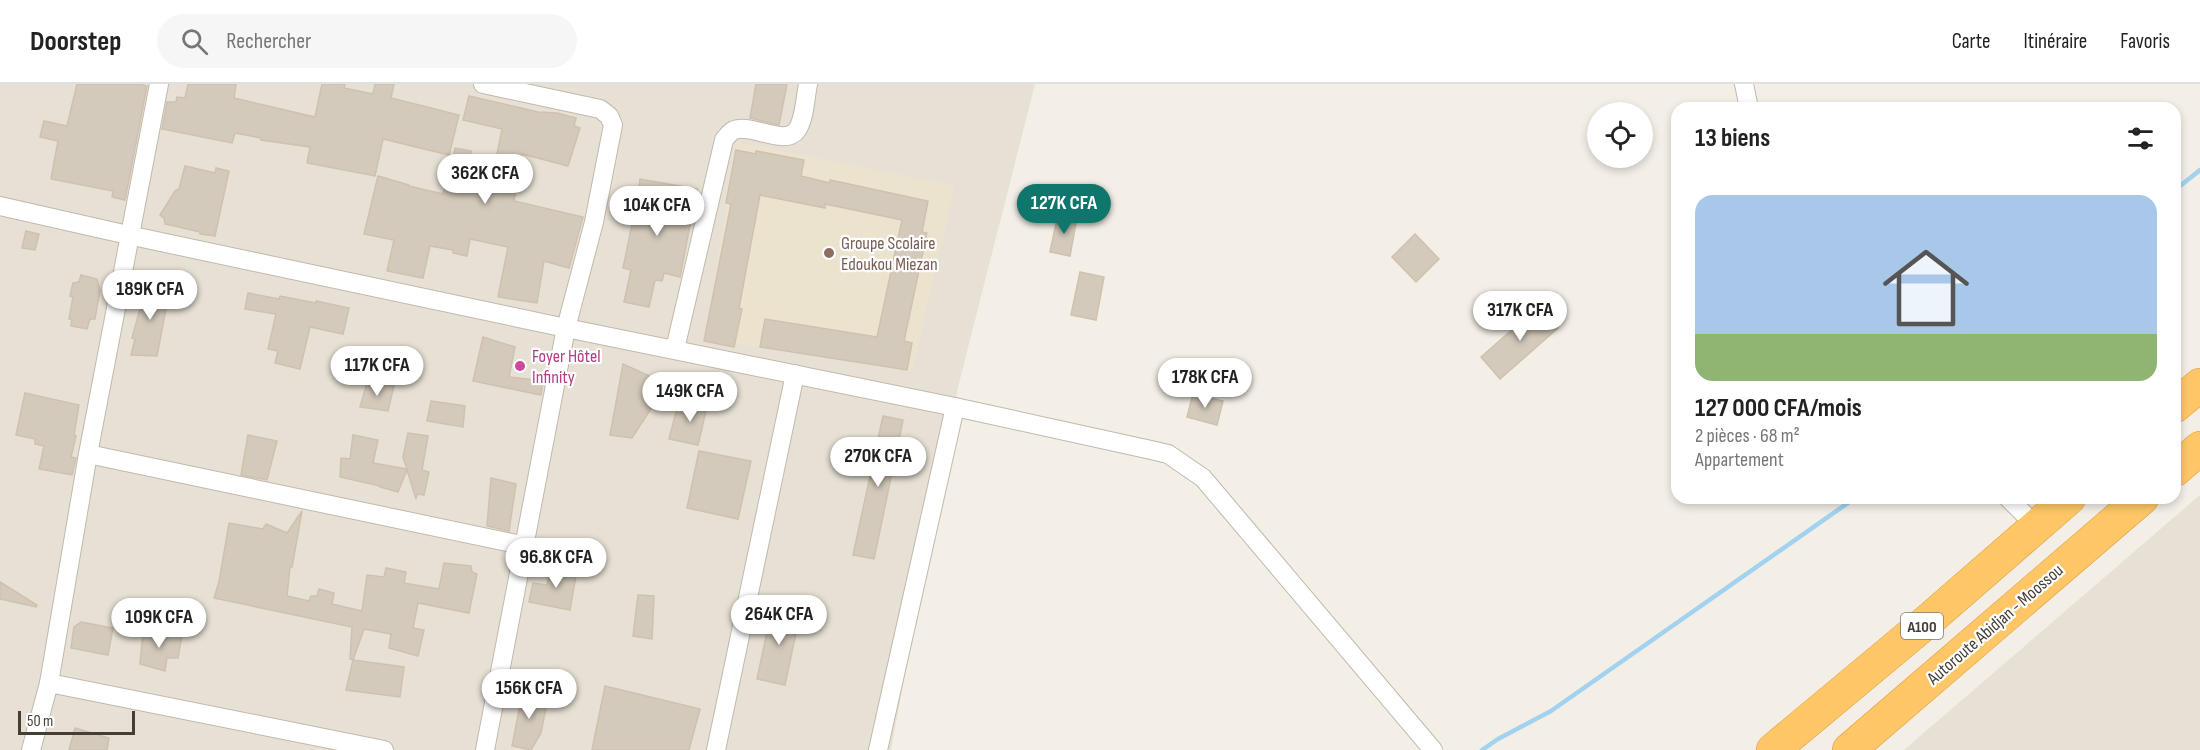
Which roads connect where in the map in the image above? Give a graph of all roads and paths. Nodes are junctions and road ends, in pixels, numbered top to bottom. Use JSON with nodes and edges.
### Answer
{"nodes":[{"id":1,"x":159,"y":84,"type":"edge"},
{"id":2,"x":483,"y":84,"type":"edge"},
{"id":3,"x":808,"y":84,"type":"edge"},
{"id":4,"x":1744,"y":84,"type":"edge"},
{"id":5,"x":1748,"y":102,"type":"edge"},
{"id":6,"x":0,"y":206,"type":"edge"},
{"id":7,"x":128,"y":235,"type":"junction"},
{"id":8,"x":566,"y":328,"type":"junction"},
{"id":9,"x":675,"y":349,"type":"junction"},
{"id":10,"x":795,"y":374,"type":"junction"},
{"id":11,"x":2200,"y":385,"type":"edge"},
{"id":12,"x":2181,"y":401,"type":"edge"},
{"id":13,"x":956,"y":407,"type":"junction"},
{"id":14,"x":2200,"y":448,"type":"edge"},
{"id":15,"x":88,"y":454,"type":"junction"},
{"id":16,"x":2181,"y":465,"type":"edge"},
{"id":17,"x":2014,"y":504,"type":"edge"},
{"id":18,"x":2062,"y":504,"type":"edge"},
{"id":19,"x":2135,"y":504,"type":"edge"},
{"id":20,"x":2036,"y":526,"type":"junction"},
{"id":21,"x":526,"y":546,"type":"junction"},
{"id":22,"x":49,"y":683,"type":"junction"},
{"id":23,"x":31,"y":750,"type":"edge"},
{"id":24,"x":384,"y":750,"type":"edge"},
{"id":25,"x":485,"y":750,"type":"edge"},
{"id":26,"x":716,"y":750,"type":"edge"},
{"id":27,"x":878,"y":750,"type":"edge"},
{"id":28,"x":1433,"y":750,"type":"edge"},
{"id":29,"x":1773,"y":750,"type":"edge"},
{"id":30,"x":1849,"y":750,"type":"edge"}],
"edges":[{"from":1,"to":7,"type":"street"},
{"from":2,"to":8,"type":"street"},
{"from":3,"to":9,"type":"street"},
{"from":4,"to":5,"type":"street"},
{"from":6,"to":7,"type":"street"},
{"from":7,"to":8,"type":"street"},
{"from":7,"to":15,"type":"street"},
{"from":8,"to":9,"type":"street"},
{"from":8,"to":21,"type":"street"},
{"from":9,"to":10,"type":"street"},
{"from":10,"to":13,"type":"street"},
{"from":10,"to":26,"type":"street"},
{"from":11,"to":12,"type":"highway"},
{"from":13,"to":27,"type":"street"},
{"from":13,"to":28,"type":"street"},
{"from":14,"to":16,"type":"highway"},
{"from":15,"to":21,"type":"street"},
{"from":15,"to":22,"type":"street"},
{"from":17,"to":20,"type":"street"},
{"from":18,"to":20,"type":"highway","number":"A100"},
{"from":19,"to":30,"type":"highway","name":"Autoroute Abidjan - Moossou","number":"A100"},
{"from":20,"to":29,"type":"highway","number":"A100"},
{"from":21,"to":25,"type":"street"},
{"from":22,"to":23,"type":"street"},
{"from":22,"to":24,"type":"street"}]}
